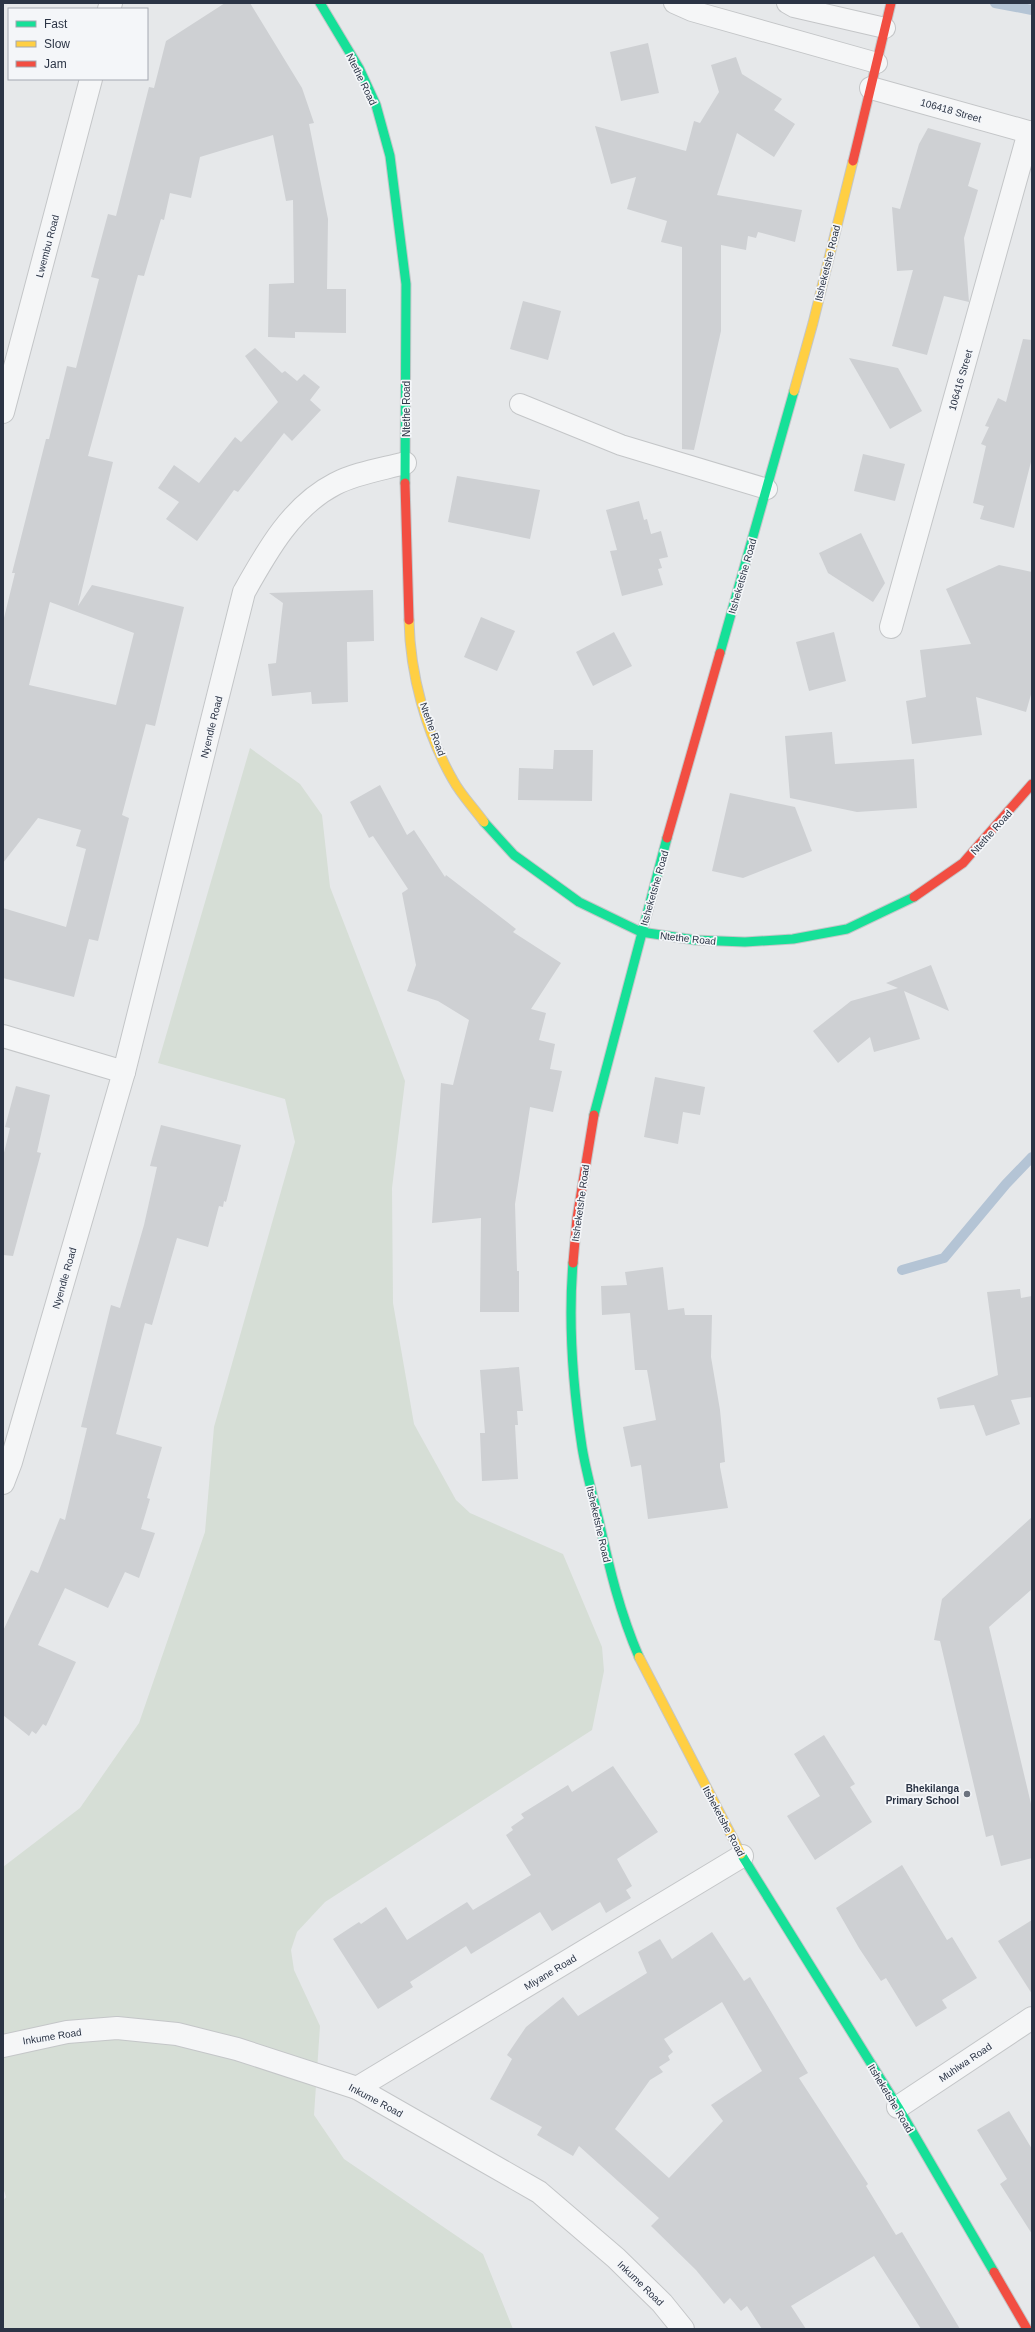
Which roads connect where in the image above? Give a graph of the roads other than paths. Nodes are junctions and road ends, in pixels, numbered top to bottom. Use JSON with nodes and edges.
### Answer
{"nodes":[{"id":1,"x":320,"y":3,"type":"edge"},
{"id":2,"x":674,"y":3,"type":"edge"},
{"id":3,"x":787,"y":3,"type":"edge"},
{"id":4,"x":891,"y":3,"type":"edge"},
{"id":5,"x":885,"y":28,"type":"junction"},
{"id":6,"x":877,"y":63,"type":"junction"},
{"id":7,"x":91,"y":80,"type":"edge"},
{"id":8,"x":871,"y":88,"type":"junction"},
{"id":9,"x":1030,"y":133,"type":"edge"},
{"id":10,"x":520,"y":404,"type":"dead end"},
{"id":11,"x":3,"y":412,"type":"edge"},
{"id":12,"x":405,"y":463,"type":"junction"},
{"id":13,"x":767,"y":489,"type":"junction"},
{"id":14,"x":891,"y":627,"type":"dead end"},
{"id":15,"x":1032,"y":784,"type":"edge"},
{"id":16,"x":641,"y":932,"type":"junction"},
{"id":17,"x":3,"y":1036,"type":"edge"},
{"id":18,"x":124,"y":1072,"type":"junction"},
{"id":19,"x":3,"y":1483,"type":"edge"},
{"id":20,"x":742,"y":1856,"type":"junction"},
{"id":21,"x":1032,"y":2018,"type":"edge"},
{"id":22,"x":3,"y":2046,"type":"edge"},
{"id":23,"x":357,"y":2088,"type":"junction"},
{"id":24,"x":898,"y":2107,"type":"junction"},
{"id":25,"x":683,"y":2329,"type":"edge"},
{"id":26,"x":1027,"y":2329,"type":"edge"}],
"edges":[{"from":1,"to":12,"type":"street","name":"Ntethe Road"},
{"from":2,"to":6,"type":"lane"},
{"from":3,"to":5,"type":"lane"},
{"from":4,"to":5,"type":"street","name":"Itsheketshe Road"},
{"from":5,"to":6,"type":"street","name":"Itsheketshe Road"},
{"from":6,"to":8,"type":"street","name":"Itsheketshe Road"},
{"from":7,"to":11,"type":"street","name":"Lwembu Road"},
{"from":8,"to":9,"type":"street","name":"106418 Street"},
{"from":8,"to":13,"type":"street","name":"Itsheketshe Road"},
{"from":9,"to":14,"type":"street","name":"106416 Street"},
{"from":10,"to":13,"type":"lane"},
{"from":12,"to":16,"type":"street","name":"Ntethe Road"},
{"from":12,"to":18,"type":"street","name":"Nyendle Road"},
{"from":13,"to":16,"type":"street","name":"Itsheketshe Road"},
{"from":15,"to":16,"type":"street","name":"Ntethe Road"},
{"from":16,"to":20,"type":"street","name":"Itsheketshe Road"},
{"from":17,"to":18,"type":"street"},
{"from":18,"to":19,"type":"street","name":"Nyendle Road"},
{"from":20,"to":23,"type":"street","name":"Miyane Road"},
{"from":20,"to":24,"type":"street","name":"Itsheketshe Road"},
{"from":21,"to":24,"type":"street","name":"Muhlwa Road"},
{"from":22,"to":23,"type":"street","name":"Inkume Road"},
{"from":23,"to":25,"type":"street","name":"Inkume Road"},
{"from":24,"to":26,"type":"street","name":"Itsheketshe Road"}]}
